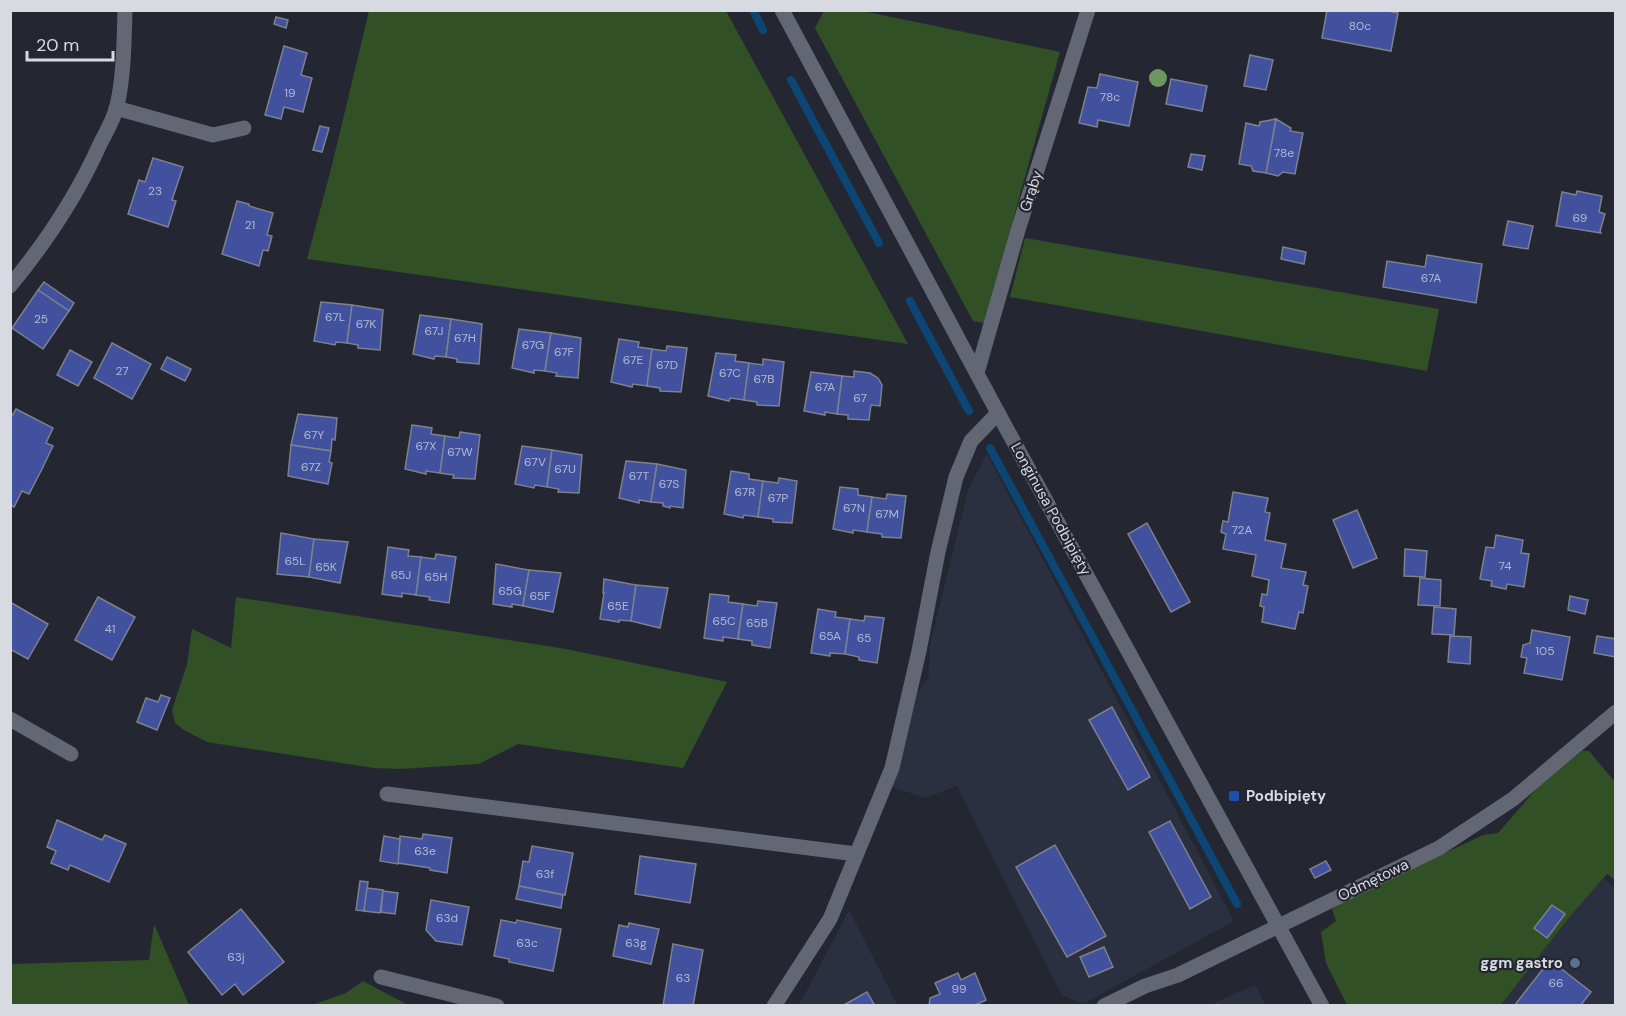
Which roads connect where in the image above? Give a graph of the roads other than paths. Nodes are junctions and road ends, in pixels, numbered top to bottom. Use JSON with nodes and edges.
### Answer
{"nodes":[{"id":1,"x":125,"y":10,"type":"edge"},
{"id":2,"x":782,"y":10,"type":"edge"},
{"id":3,"x":1088,"y":10,"type":"edge"},
{"id":4,"x":116,"y":108,"type":"junction"},
{"id":5,"x":244,"y":128,"type":"dead end"},
{"id":6,"x":10,"y":286,"type":"edge"},
{"id":7,"x":977,"y":373,"type":"junction"},
{"id":8,"x":998,"y":414,"type":"junction"},
{"id":9,"x":1616,"y":712,"type":"edge"},
{"id":10,"x":10,"y":719,"type":"edge"},
{"id":11,"x":71,"y":754,"type":"dead end"},
{"id":12,"x":387,"y":794,"type":"dead end"},
{"id":13,"x":856,"y":854,"type":"junction"},
{"id":14,"x":1279,"y":927,"type":"junction"},
{"id":15,"x":381,"y":977,"type":"dead end"},
{"id":16,"x":497,"y":1005,"type":"edge"},
{"id":17,"x":774,"y":1005,"type":"edge"},
{"id":18,"x":1104,"y":1005,"type":"edge"},
{"id":19,"x":1322,"y":1005,"type":"edge"}],
"edges":[{"from":1,"to":4,"type":"street"},
{"from":2,"to":7,"type":"street","name":"Longinusa Podbipięty"},
{"from":3,"to":7,"type":"street","name":"Grąby"},
{"from":4,"to":5,"type":"street"},
{"from":4,"to":6,"type":"street"},
{"from":7,"to":8,"type":"street","name":"Longinusa Podbipięty"},
{"from":8,"to":13,"type":"street"},
{"from":8,"to":14,"type":"street","name":"Longinusa Podbipięty"},
{"from":9,"to":14,"type":"street","name":"Odmętowa"},
{"from":10,"to":11,"type":"street"},
{"from":12,"to":13,"type":"street"},
{"from":13,"to":17,"type":"street"},
{"from":14,"to":18,"type":"street","name":"Odmętowa"},
{"from":14,"to":19,"type":"street","name":"Longinusa Podbipięty"},
{"from":15,"to":16,"type":"street"}]}
